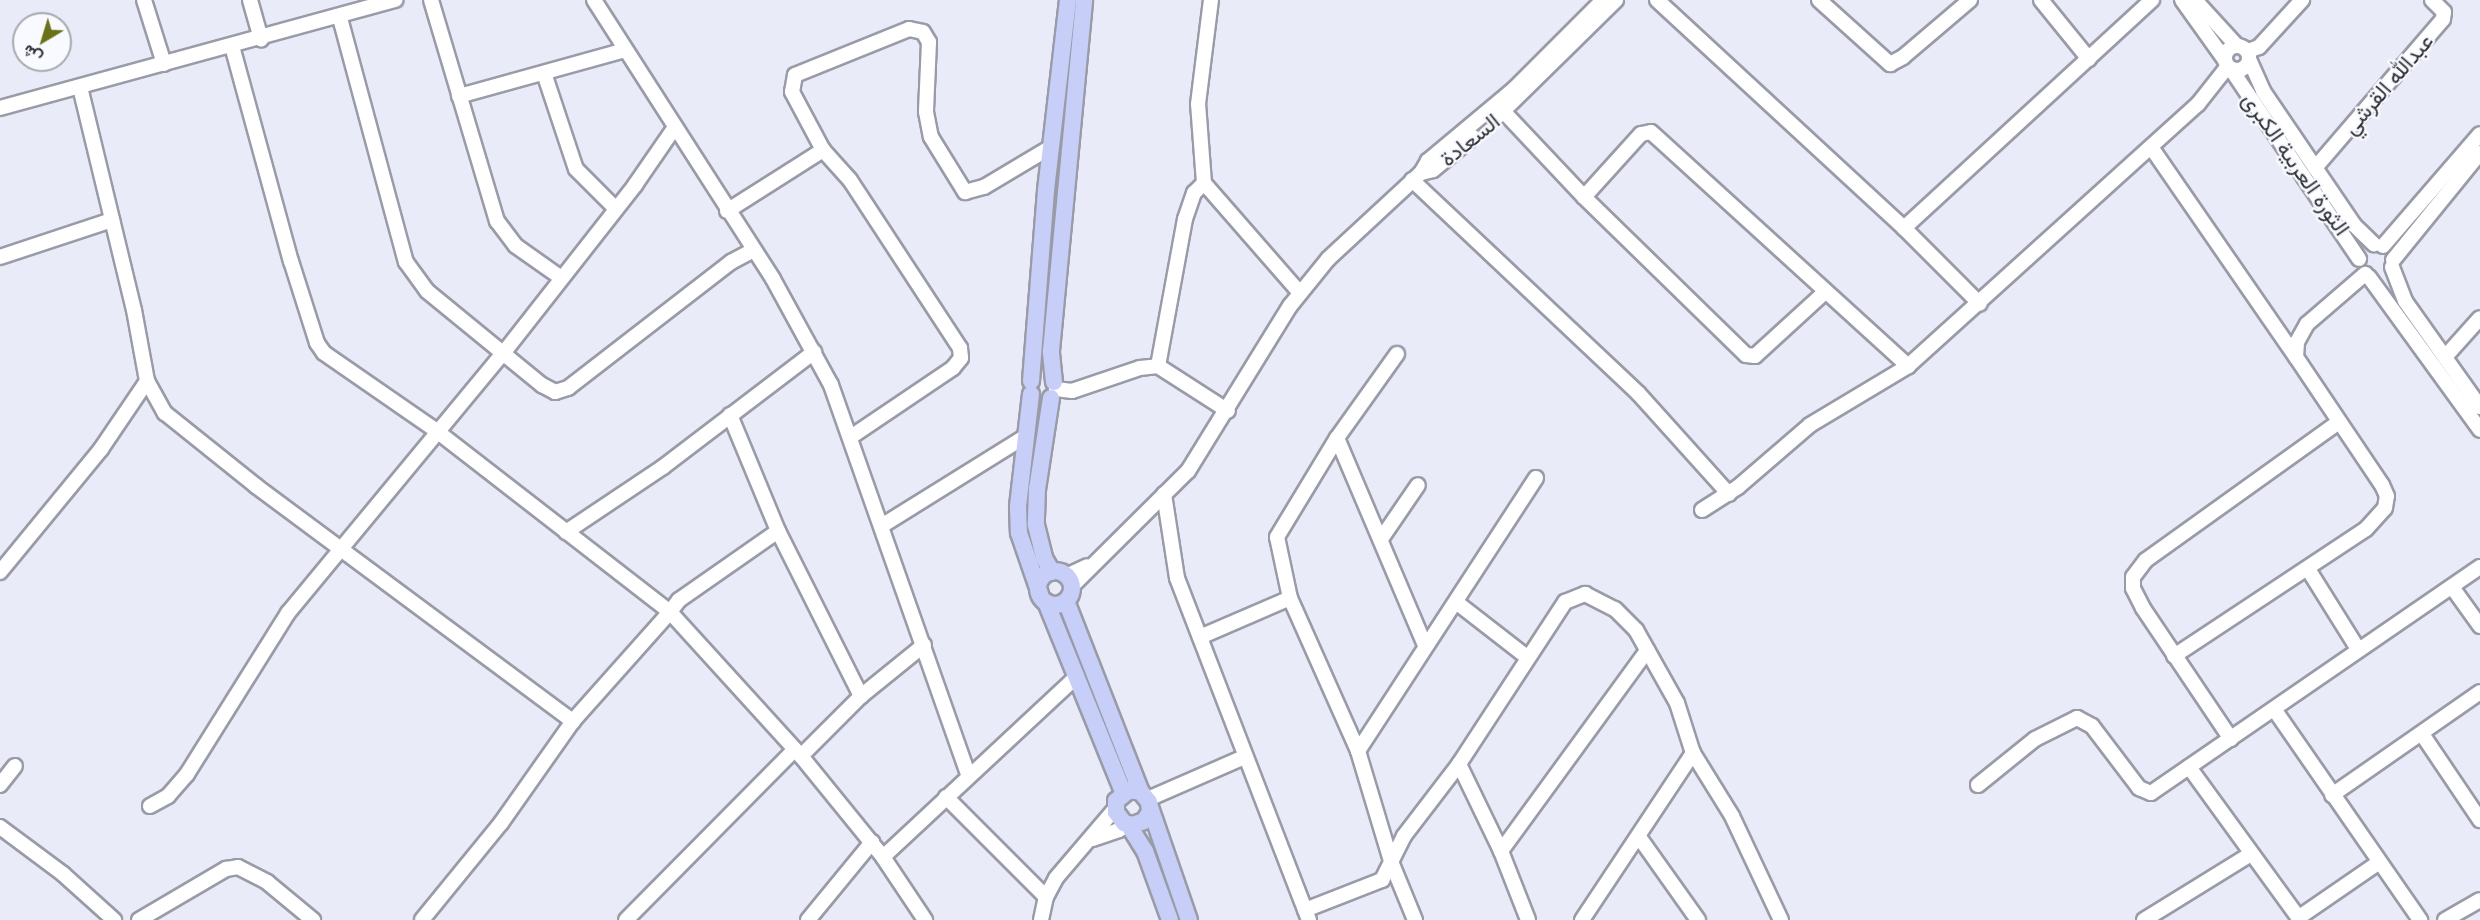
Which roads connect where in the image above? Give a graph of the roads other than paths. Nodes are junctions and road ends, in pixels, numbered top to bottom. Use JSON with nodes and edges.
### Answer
{"nodes":[{"id":1,"x":144,"y":0,"type":"edge"},
{"id":2,"x":250,"y":0,"type":"edge"},
{"id":3,"x":396,"y":0,"type":"edge"},
{"id":4,"x":431,"y":0,"type":"edge"},
{"id":5,"x":594,"y":0,"type":"edge"},
{"id":6,"x":1068,"y":0,"type":"edge"},
{"id":7,"x":1084,"y":0,"type":"edge"},
{"id":8,"x":1211,"y":0,"type":"edge"},
{"id":9,"x":1616,"y":0,"type":"edge"},
{"id":10,"x":1657,"y":0,"type":"edge"},
{"id":11,"x":1819,"y":0,"type":"edge"},
{"id":12,"x":1970,"y":0,"type":"edge"},
{"id":13,"x":2041,"y":0,"type":"edge"},
{"id":14,"x":2152,"y":0,"type":"edge"},
{"id":15,"x":2182,"y":0,"type":"edge"},
{"id":16,"x":2195,"y":0,"type":"edge"},
{"id":17,"x":2302,"y":0,"type":"edge"},
{"id":18,"x":2432,"y":0,"type":"edge"},
{"id":19,"x":1596,"y":2,"type":"edge"},
{"id":20,"x":365,"y":5,"type":"edge"},
{"id":21,"x":340,"y":18,"type":"junction"},
{"id":22,"x":261,"y":39,"type":"junction"},
{"id":23,"x":232,"y":46,"type":"junction"},
{"id":24,"x":625,"y":50,"type":"junction"},
{"id":25,"x":2244,"y":52,"type":"junction"},
{"id":26,"x":2089,"y":59,"type":"junction"},
{"id":27,"x":164,"y":63,"type":"junction"},
{"id":28,"x":2228,"y":65,"type":"junction"},
{"id":29,"x":544,"y":73,"type":"junction"},
{"id":30,"x":80,"y":87,"type":"junction"},
{"id":31,"x":459,"y":96,"type":"junction"},
{"id":32,"x":0,"y":108,"type":"edge"},
{"id":33,"x":1504,"y":112,"type":"junction"},
{"id":34,"x":675,"y":127,"type":"junction"},
{"id":35,"x":2480,"y":135,"type":"edge"},
{"id":36,"x":1051,"y":147,"type":"junction"},
{"id":37,"x":2151,"y":147,"type":"junction"},
{"id":38,"x":823,"y":150,"type":"junction"},
{"id":39,"x":2480,"y":153,"type":"edge"},
{"id":40,"x":2315,"y":168,"type":"junction"},
{"id":41,"x":1417,"y":176,"type":"junction"},
{"id":42,"x":1204,"y":183,"type":"junction"},
{"id":43,"x":1584,"y":197,"type":"junction"},
{"id":44,"x":615,"y":208,"type":"junction"},
{"id":45,"x":728,"y":211,"type":"junction"},
{"id":46,"x":112,"y":220,"type":"junction"},
{"id":47,"x":1904,"y":228,"type":"junction"},
{"id":48,"x":2379,"y":245,"type":"junction"},
{"id":49,"x":754,"y":250,"type":"junction"},
{"id":50,"x":0,"y":257,"type":"edge"},
{"id":51,"x":2359,"y":259,"type":"junction"},
{"id":52,"x":2393,"y":264,"type":"junction"},
{"id":53,"x":2367,"y":276,"type":"junction"},
{"id":54,"x":560,"y":277,"type":"junction"},
{"id":55,"x":1825,"y":292,"type":"junction"},
{"id":56,"x":1300,"y":293,"type":"junction"},
{"id":57,"x":1980,"y":304,"type":"junction"},
{"id":58,"x":2480,"y":318,"type":"edge"},
{"id":59,"x":2413,"y":323,"type":"junction"},
{"id":60,"x":505,"y":351,"type":"junction"},
{"id":61,"x":814,"y":352,"type":"junction"},
{"id":62,"x":1397,"y":354,"type":"dead end"},
{"id":63,"x":2296,"y":357,"type":"junction"},
{"id":64,"x":2445,"y":357,"type":"junction"},
{"id":65,"x":1158,"y":366,"type":"junction"},
{"id":66,"x":1908,"y":366,"type":"junction"},
{"id":67,"x":147,"y":381,"type":"junction"},
{"id":68,"x":1031,"y":388,"type":"junction"},
{"id":69,"x":1054,"y":390,"type":"junction"},
{"id":70,"x":2480,"y":406,"type":"edge"},
{"id":71,"x":1228,"y":411,"type":"junction"},
{"id":72,"x":730,"y":415,"type":"junction"},
{"id":73,"x":2339,"y":422,"type":"junction"},
{"id":74,"x":2480,"y":430,"type":"edge"},
{"id":75,"x":438,"y":432,"type":"junction"},
{"id":76,"x":852,"y":436,"type":"junction"},
{"id":77,"x":1023,"y":438,"type":"junction"},
{"id":78,"x":1337,"y":438,"type":"junction"},
{"id":79,"x":1536,"y":478,"type":"dead end"},
{"id":80,"x":1418,"y":485,"type":"dead end"},
{"id":81,"x":1164,"y":494,"type":"junction"},
{"id":82,"x":1729,"y":494,"type":"junction"},
{"id":83,"x":1702,"y":510,"type":"dead end"},
{"id":84,"x":883,"y":525,"type":"junction"},
{"id":85,"x":778,"y":531,"type":"junction"},
{"id":86,"x":566,"y":532,"type":"junction"},
{"id":87,"x":1381,"y":539,"type":"junction"},
{"id":88,"x":342,"y":547,"type":"junction"},
{"id":89,"x":2480,"y":567,"type":"edge"},
{"id":90,"x":2308,"y":569,"type":"junction"},
{"id":91,"x":0,"y":572,"type":"edge"},
{"id":92,"x":1064,"y":584,"type":"junction"},
{"id":93,"x":2452,"y":587,"type":"junction"},
{"id":94,"x":1043,"y":598,"type":"junction"},
{"id":95,"x":1290,"y":598,"type":"junction"},
{"id":96,"x":1456,"y":602,"type":"junction"},
{"id":97,"x":670,"y":612,"type":"junction"},
{"id":98,"x":2480,"y":626,"type":"edge"},
{"id":99,"x":1200,"y":637,"type":"junction"},
{"id":100,"x":924,"y":645,"type":"junction"},
{"id":101,"x":1425,"y":645,"type":"junction"},
{"id":102,"x":2358,"y":649,"type":"junction"},
{"id":103,"x":1647,"y":651,"type":"junction"},
{"id":104,"x":2174,"y":656,"type":"junction"},
{"id":105,"x":1527,"y":657,"type":"junction"},
{"id":106,"x":1077,"y":676,"type":"junction"},
{"id":107,"x":2480,"y":692,"type":"edge"},
{"id":108,"x":861,"y":696,"type":"junction"},
{"id":109,"x":2274,"y":709,"type":"junction"},
{"id":110,"x":573,"y":721,"type":"junction"},
{"id":111,"x":2422,"y":734,"type":"junction"},
{"id":112,"x":2231,"y":739,"type":"junction"},
{"id":113,"x":1358,"y":751,"type":"junction"},
{"id":114,"x":798,"y":753,"type":"junction"},
{"id":115,"x":1694,"y":753,"type":"junction"},
{"id":116,"x":1244,"y":757,"type":"junction"},
{"id":117,"x":1459,"y":764,"type":"junction"},
{"id":118,"x":15,"y":766,"type":"dead end"},
{"id":119,"x":2189,"y":767,"type":"junction"},
{"id":120,"x":968,"y":775,"type":"junction"},
{"id":121,"x":0,"y":785,"type":"edge"},
{"id":122,"x":1978,"y":785,"type":"dead end"},
{"id":123,"x":1123,"y":792,"type":"junction"},
{"id":124,"x":2332,"y":795,"type":"junction"},
{"id":125,"x":946,"y":797,"type":"junction"},
{"id":126,"x":1146,"y":799,"type":"junction"},
{"id":127,"x":150,"y":806,"type":"dead end"},
{"id":128,"x":1122,"y":819,"type":"junction"},
{"id":129,"x":2480,"y":820,"type":"edge"},
{"id":130,"x":0,"y":827,"type":"edge"},
{"id":131,"x":1639,"y":837,"type":"junction"},
{"id":132,"x":872,"y":842,"type":"junction"},
{"id":133,"x":1501,"y":851,"type":"junction"},
{"id":134,"x":2251,"y":854,"type":"junction"},
{"id":135,"x":883,"y":857,"type":"junction"},
{"id":136,"x":2378,"y":863,"type":"junction"},
{"id":137,"x":1392,"y":864,"type":"junction"},
{"id":138,"x":1046,"y":897,"type":"junction"},
{"id":139,"x":2480,"y":900,"type":"edge"},
{"id":140,"x":1307,"y":915,"type":"edge"},
{"id":141,"x":2161,"y":915,"type":"edge"},
{"id":142,"x":2299,"y":919,"type":"edge"},
{"id":143,"x":114,"y":920,"type":"edge"},
{"id":144,"x":139,"y":920,"type":"edge"},
{"id":145,"x":312,"y":920,"type":"edge"},
{"id":146,"x":422,"y":920,"type":"edge"},
{"id":147,"x":626,"y":920,"type":"edge"},
{"id":148,"x":808,"y":920,"type":"edge"},
{"id":149,"x":925,"y":920,"type":"edge"},
{"id":150,"x":1041,"y":920,"type":"edge"},
{"id":151,"x":1170,"y":920,"type":"edge"},
{"id":152,"x":1189,"y":920,"type":"edge"},
{"id":153,"x":1414,"y":920,"type":"edge"},
{"id":154,"x":1528,"y":920,"type":"edge"},
{"id":155,"x":1582,"y":920,"type":"edge"},
{"id":156,"x":1698,"y":920,"type":"edge"},
{"id":157,"x":1781,"y":920,"type":"edge"},
{"id":158,"x":2144,"y":920,"type":"edge"},
{"id":159,"x":2420,"y":920,"type":"edge"},
{"id":160,"x":2445,"y":920,"type":"edge"}],
"edges":[{"from":1,"to":27,"type":"street"},
{"from":2,"to":22,"type":"street"},
{"from":3,"to":20,"type":"street"},
{"from":4,"to":31,"type":"street"},
{"from":5,"to":24,"type":"street"},
{"from":6,"to":36,"type":"main road"},
{"from":7,"to":69,"type":"main road"},
{"from":8,"to":42,"type":"street"},
{"from":9,"to":33,"type":"street","name":"السعادة"},
{"from":10,"to":47,"type":"street"},
{"from":11,"to":12,"type":"street"},
{"from":13,"to":26,"type":"street"},
{"from":14,"to":26,"type":"street"},
{"from":15,"to":28,"type":"street","name":"الثورة العربية الكبرى"},
{"from":16,"to":25,"type":"street","name":"الثورة العربية الكبرى"},
{"from":17,"to":25,"type":"street"},
{"from":18,"to":40,"type":"street","name":"عبدالله القرشي"},
{"from":19,"to":41,"type":"street","name":"السعادة"},
{"from":20,"to":21,"type":"street"},
{"from":21,"to":22,"type":"street"},
{"from":21,"to":60,"type":"street"},
{"from":22,"to":23,"type":"street"},
{"from":23,"to":27,"type":"street"},
{"from":23,"to":75,"type":"street"},
{"from":24,"to":29,"type":"street"},
{"from":24,"to":34,"type":"street"},
{"from":25,"to":28,"type":"street"},
{"from":25,"to":28,"type":"street"},
{"from":25,"to":40,"type":"street","name":"الثورة العربية الكبرى"},
{"from":26,"to":47,"type":"street"},
{"from":27,"to":30,"type":"street"},
{"from":28,"to":37,"type":"street"},
{"from":28,"to":51,"type":"street","name":"الثورة العربية الكبرى"},
{"from":29,"to":31,"type":"street"},
{"from":29,"to":44,"type":"street"},
{"from":30,"to":32,"type":"street"},
{"from":30,"to":46,"type":"street"},
{"from":31,"to":54,"type":"street"},
{"from":33,"to":41,"type":"street","name":"السعادة"},
{"from":33,"to":43,"type":"street"},
{"from":34,"to":44,"type":"street"},
{"from":34,"to":45,"type":"street"},
{"from":35,"to":48,"type":"street"},
{"from":36,"to":38,"type":"street"},
{"from":36,"to":68,"type":"main road"},
{"from":37,"to":57,"type":"street"},
{"from":37,"to":63,"type":"street"},
{"from":38,"to":45,"type":"street"},
{"from":38,"to":76,"type":"street"},
{"from":39,"to":52,"type":"street"},
{"from":40,"to":48,"type":"street","name":"الثورة العربية الكبرى"},
{"from":41,"to":56,"type":"street"},
{"from":41,"to":82,"type":"street"},
{"from":42,"to":56,"type":"street"},
{"from":42,"to":65,"type":"street"},
{"from":43,"to":55,"type":"street"},
{"from":43,"to":55,"type":"street"},
{"from":44,"to":54,"type":"street"},
{"from":45,"to":49,"type":"street"},
{"from":46,"to":50,"type":"street"},
{"from":46,"to":67,"type":"street"},
{"from":47,"to":57,"type":"street"},
{"from":48,"to":51,"type":"street"},
{"from":48,"to":52,"type":"street"},
{"from":49,"to":60,"type":"street"},
{"from":49,"to":61,"type":"street"},
{"from":51,"to":53,"type":"street"},
{"from":52,"to":53,"type":"street"},
{"from":52,"to":59,"type":"street"},
{"from":53,"to":59,"type":"street"},
{"from":53,"to":63,"type":"street"},
{"from":54,"to":60,"type":"street"},
{"from":55,"to":66,"type":"street"},
{"from":56,"to":71,"type":"street"},
{"from":57,"to":66,"type":"street"},
{"from":58,"to":64,"type":"street"},
{"from":59,"to":64,"type":"street"},
{"from":59,"to":74,"type":"street"},
{"from":60,"to":75,"type":"street"},
{"from":61,"to":72,"type":"street"},
{"from":61,"to":76,"type":"street"},
{"from":62,"to":78,"type":"street"},
{"from":63,"to":73,"type":"street"},
{"from":64,"to":70,"type":"street"},
{"from":65,"to":69,"type":"street"},
{"from":65,"to":71,"type":"street"},
{"from":66,"to":82,"type":"street"},
{"from":67,"to":88,"type":"street"},
{"from":67,"to":91,"type":"street"},
{"from":68,"to":69,"type":"main road"},
{"from":68,"to":69,"type":"main road"},
{"from":68,"to":77,"type":"main road"},
{"from":69,"to":92,"type":"main road"},
{"from":71,"to":81,"type":"street"},
{"from":72,"to":85,"type":"street"},
{"from":72,"to":86,"type":"street"},
{"from":73,"to":90,"type":"street"},
{"from":73,"to":104,"type":"street"},
{"from":75,"to":86,"type":"street"},
{"from":75,"to":88,"type":"street"},
{"from":76,"to":84,"type":"street"},
{"from":77,"to":84,"type":"street"},
{"from":77,"to":94,"type":"main road"},
{"from":78,"to":87,"type":"street"},
{"from":78,"to":95,"type":"street"},
{"from":79,"to":96,"type":"street"},
{"from":80,"to":87,"type":"street"},
{"from":81,"to":92,"type":"street"},
{"from":81,"to":99,"type":"street"},
{"from":82,"to":83,"type":"street"},
{"from":84,"to":100,"type":"street"},
{"from":85,"to":97,"type":"street"},
{"from":85,"to":108,"type":"street"},
{"from":86,"to":97,"type":"street"},
{"from":87,"to":101,"type":"street"},
{"from":88,"to":110,"type":"street"},
{"from":88,"to":127,"type":"street"},
{"from":89,"to":93,"type":"street"},
{"from":90,"to":102,"type":"street"},
{"from":90,"to":104,"type":"street"},
{"from":92,"to":94,"type":"main road"},
{"from":92,"to":94,"type":"main road"},
{"from":92,"to":126,"type":"main road"},
{"from":93,"to":98,"type":"street"},
{"from":93,"to":102,"type":"street"},
{"from":94,"to":106,"type":"main road"},
{"from":95,"to":99,"type":"street"},
{"from":95,"to":113,"type":"street"},
{"from":96,"to":101,"type":"street"},
{"from":96,"to":105,"type":"street"},
{"from":97,"to":110,"type":"street"},
{"from":97,"to":114,"type":"street"},
{"from":99,"to":116,"type":"street"},
{"from":100,"to":108,"type":"street"},
{"from":100,"to":120,"type":"street"},
{"from":101,"to":113,"type":"street"},
{"from":102,"to":109,"type":"street"},
{"from":103,"to":105,"type":"street"},
{"from":103,"to":115,"type":"street"},
{"from":103,"to":133,"type":"street"},
{"from":104,"to":112,"type":"street"},
{"from":105,"to":117,"type":"street"},
{"from":106,"to":120,"type":"street"},
{"from":106,"to":123,"type":"main road"},
{"from":107,"to":111,"type":"street"},
{"from":108,"to":114,"type":"street"},
{"from":109,"to":112,"type":"street"},
{"from":109,"to":124,"type":"street"},
{"from":110,"to":146,"type":"street"},
{"from":111,"to":124,"type":"street"},
{"from":111,"to":129,"type":"street"},
{"from":112,"to":119,"type":"street"},
{"from":113,"to":137,"type":"street"},
{"from":114,"to":132,"type":"street"},
{"from":114,"to":147,"type":"street"},
{"from":115,"to":131,"type":"street"},
{"from":115,"to":157,"type":"street"},
{"from":116,"to":126,"type":"street"},
{"from":116,"to":140,"type":"street"},
{"from":117,"to":133,"type":"street"},
{"from":117,"to":137,"type":"street"},
{"from":118,"to":121,"type":"street"},
{"from":119,"to":122,"type":"street"},
{"from":119,"to":134,"type":"street"},
{"from":120,"to":125,"type":"street"},
{"from":123,"to":126,"type":"main road"},
{"from":123,"to":128,"type":"main road"},
{"from":124,"to":136,"type":"street"},
{"from":125,"to":135,"type":"street"},
{"from":125,"to":138,"type":"street"},
{"from":126,"to":128,"type":"main road"},
{"from":126,"to":152,"type":"main road"},
{"from":128,"to":138,"type":"street"},
{"from":128,"to":151,"type":"main road"},
{"from":130,"to":143,"type":"street"},
{"from":131,"to":155,"type":"street"},
{"from":131,"to":156,"type":"street"},
{"from":132,"to":135,"type":"street"},
{"from":132,"to":148,"type":"street"},
{"from":133,"to":154,"type":"street"},
{"from":134,"to":141,"type":"street"},
{"from":134,"to":142,"type":"street"},
{"from":135,"to":149,"type":"street"},
{"from":136,"to":142,"type":"street"},
{"from":136,"to":159,"type":"street"},
{"from":137,"to":140,"type":"street"},
{"from":137,"to":153,"type":"street"},
{"from":138,"to":150,"type":"street"},
{"from":139,"to":160,"type":"street"},
{"from":141,"to":158,"type":"street"},
{"from":144,"to":145,"type":"street"}]}
